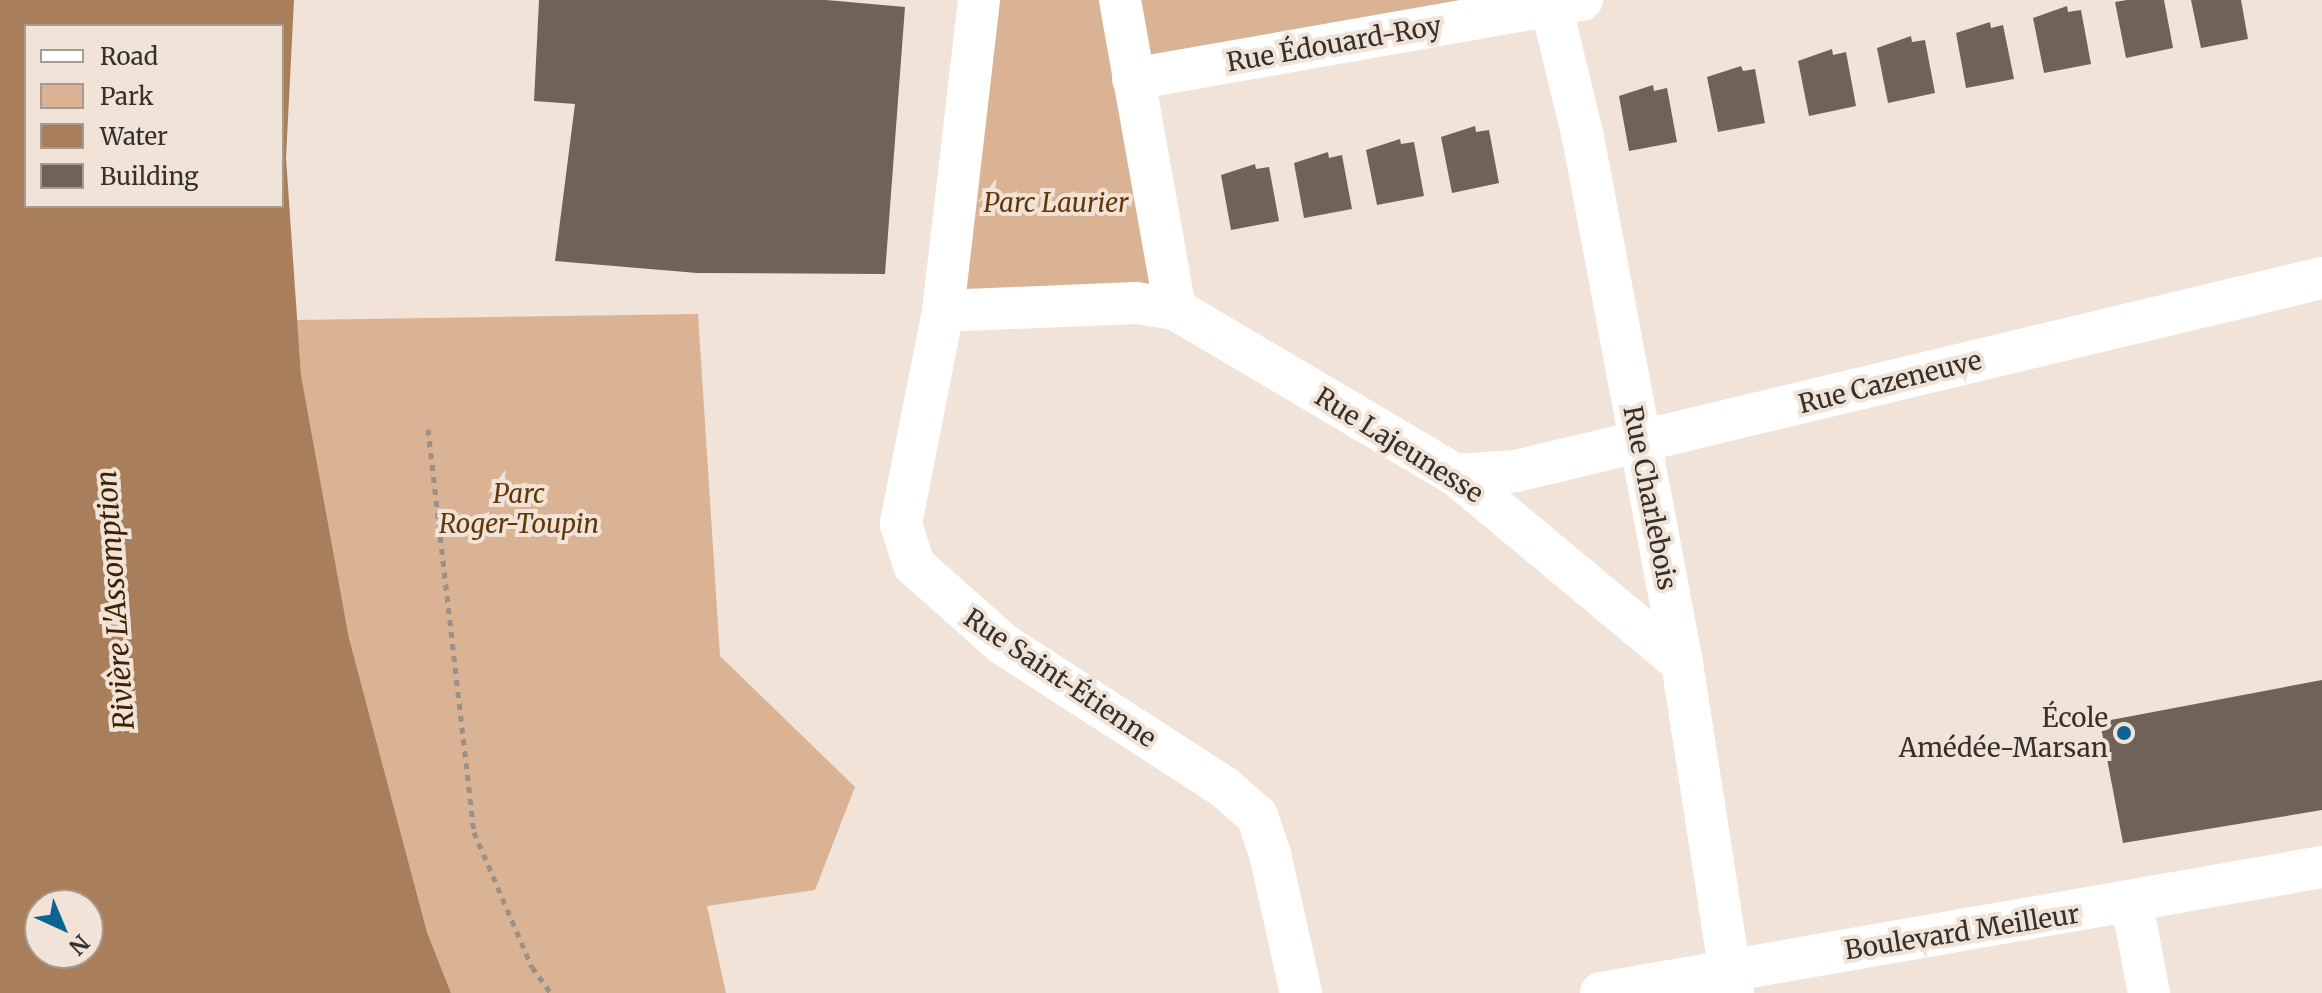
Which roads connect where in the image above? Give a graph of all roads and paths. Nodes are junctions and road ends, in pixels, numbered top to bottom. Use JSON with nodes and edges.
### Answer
{"nodes":[{"id":1,"x":979,"y":0,"type":"edge"},
{"id":2,"x":1120,"y":0,"type":"edge"},
{"id":3,"x":1566,"y":3,"type":"edge"},
{"id":4,"x":1133,"y":79,"type":"junction"},
{"id":5,"x":2322,"y":278,"type":"edge"},
{"id":6,"x":1175,"y":309,"type":"junction"},
{"id":7,"x":943,"y":311,"type":"junction"},
{"id":8,"x":428,"y":429,"type":"dead end"},
{"id":9,"x":1638,"y":443,"type":"junction"},
{"id":10,"x":1456,"y":475,"type":"junction"},
{"id":11,"x":1682,"y":663,"type":"junction"},
{"id":12,"x":2322,"y":867,"type":"edge"},
{"id":13,"x":2132,"y":904,"type":"junction"},
{"id":14,"x":1731,"y":982,"type":"edge"},
{"id":15,"x":551,"y":993,"type":"edge"},
{"id":16,"x":1301,"y":993,"type":"edge"},
{"id":17,"x":1601,"y":993,"type":"edge"},
{"id":18,"x":2149,"y":993,"type":"edge"}],
"edges":[{"from":1,"to":7,"type":"street","name":"Rue Saint-Étienne"},
{"from":2,"to":4,"type":"street"},
{"from":3,"to":4,"type":"street","name":"Rue Édouard-Roy"},
{"from":3,"to":9,"type":"street","name":"Rue Charlebois"},
{"from":4,"to":6,"type":"street"},
{"from":5,"to":9,"type":"street","name":"Rue Cazeneuve"},
{"from":6,"to":7,"type":"street","name":"Rue Lajeunesse"},
{"from":6,"to":10,"type":"street","name":"Rue Lajeunesse"},
{"from":7,"to":16,"type":"street","name":"Rue Saint-Étienne"},
{"from":8,"to":15,"type":"path"},
{"from":9,"to":10,"type":"street","name":"Rue Cazeneuve"},
{"from":9,"to":11,"type":"street","name":"Rue Charlebois"},
{"from":10,"to":11,"type":"street","name":"Rue Lajeunesse"},
{"from":11,"to":14,"type":"street","name":"Rue Charlebois"},
{"from":12,"to":13,"type":"street","name":"Boulevard Meilleur"},
{"from":13,"to":14,"type":"street","name":"Boulevard Meilleur"},
{"from":13,"to":18,"type":"street"},
{"from":14,"to":17,"type":"street","name":"Boulevard Meilleur"}]}
